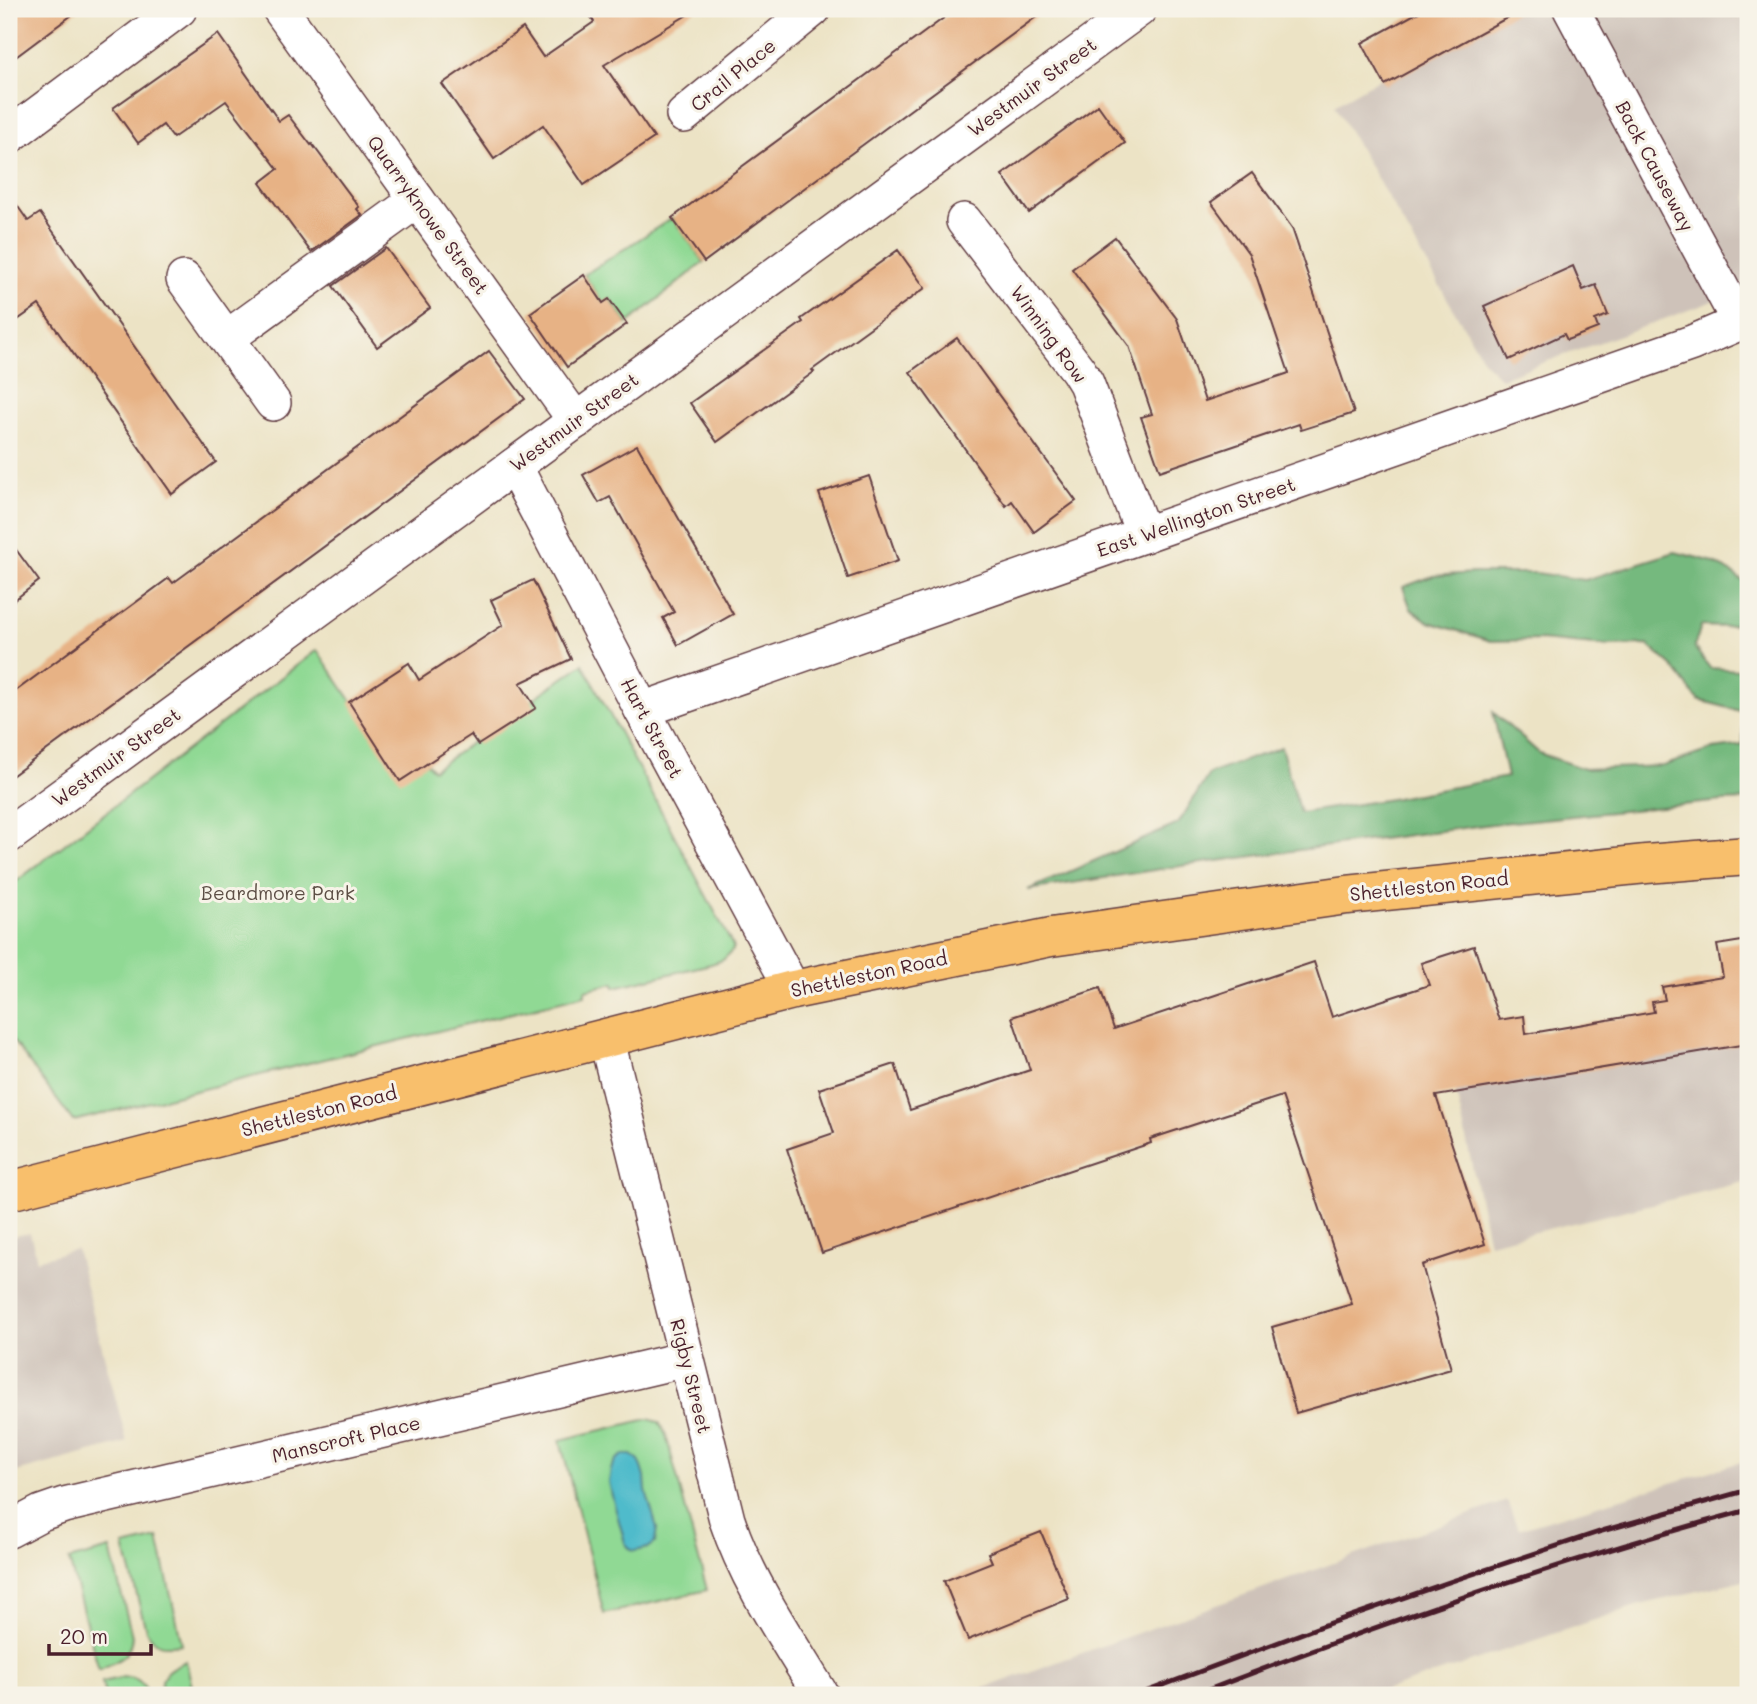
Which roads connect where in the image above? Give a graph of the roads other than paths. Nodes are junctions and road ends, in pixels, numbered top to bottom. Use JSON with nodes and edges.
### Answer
{"nodes":[{"id":1,"x":179,"y":9,"type":"edge"},
{"id":2,"x":280,"y":9,"type":"edge"},
{"id":3,"x":813,"y":9,"type":"edge"},
{"id":4,"x":1139,"y":9,"type":"edge"},
{"id":5,"x":1571,"y":9,"type":"edge"},
{"id":6,"x":684,"y":115,"type":"dead end"},
{"id":7,"x":9,"y":136,"type":"edge"},
{"id":8,"x":417,"y":200,"type":"junction"},
{"id":9,"x":964,"y":221,"type":"dead end"},
{"id":10,"x":184,"y":279,"type":"dead end"},
{"id":11,"x":1744,"y":321,"type":"edge"},
{"id":12,"x":227,"y":338,"type":"junction"},
{"id":13,"x":273,"y":403,"type":"dead end"},
{"id":14,"x":576,"y":421,"type":"junction"},
{"id":15,"x":514,"y":466,"type":"junction"},
{"id":16,"x":1144,"y":535,"type":"junction"},
{"id":17,"x":642,"y":710,"type":"junction"},
{"id":18,"x":9,"y":835,"type":"edge"},
{"id":19,"x":1748,"y":856,"type":"edge"},
{"id":20,"x":793,"y":990,"type":"junction"},
{"id":21,"x":606,"y":1037,"type":"junction"},
{"id":22,"x":9,"y":1191,"type":"edge"},
{"id":23,"x":686,"y":1359,"type":"junction"},
{"id":24,"x":9,"y":1530,"type":"edge"},
{"id":25,"x":821,"y":1695,"type":"edge"}],
"edges":[{"from":1,"to":7,"type":"street"},
{"from":2,"to":8,"type":"street","name":"Quarryknowe Street"},
{"from":3,"to":6,"type":"street","name":"Crail Place"},
{"from":4,"to":14,"type":"street","name":"Westmuir Street"},
{"from":5,"to":11,"type":"street","name":"Back Causeway"},
{"from":8,"to":12,"type":"street"},
{"from":8,"to":14,"type":"street","name":"Quarryknowe Street"},
{"from":9,"to":16,"type":"street","name":"Winning Row"},
{"from":10,"to":12,"type":"street"},
{"from":11,"to":16,"type":"street","name":"East Wellington Street"},
{"from":12,"to":13,"type":"street"},
{"from":14,"to":15,"type":"street","name":"Westmuir Street"},
{"from":15,"to":17,"type":"street","name":"Hart Street"},
{"from":15,"to":18,"type":"street","name":"Westmuir Street"},
{"from":16,"to":17,"type":"street","name":"East Wellington Street"},
{"from":17,"to":20,"type":"street","name":"Hart Street"},
{"from":19,"to":20,"type":"main road","name":"Shettleston Road"},
{"from":20,"to":21,"type":"main road","name":"Shettleston Road"},
{"from":21,"to":22,"type":"main road","name":"Shettleston Road"},
{"from":21,"to":23,"type":"street","name":"Rigby Street"},
{"from":23,"to":24,"type":"street","name":"Manscroft Place"},
{"from":23,"to":25,"type":"street","name":"Rigby Street"}]}
